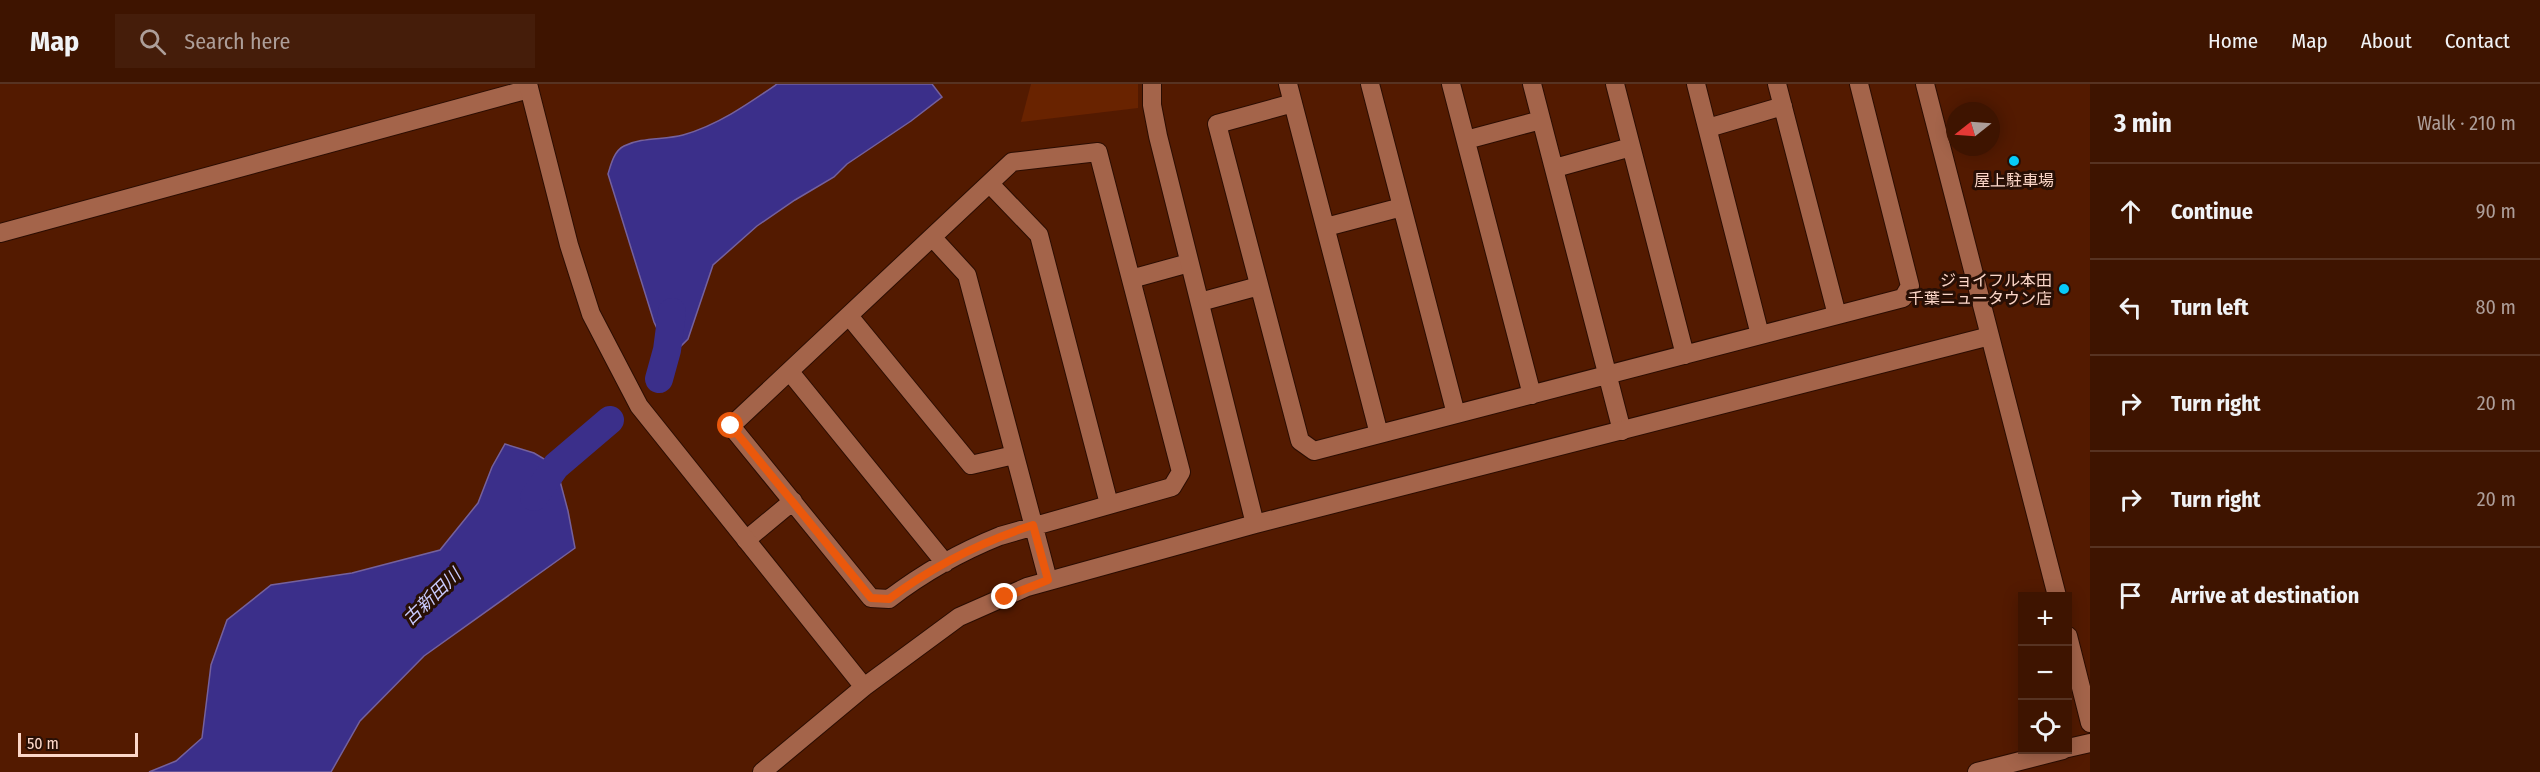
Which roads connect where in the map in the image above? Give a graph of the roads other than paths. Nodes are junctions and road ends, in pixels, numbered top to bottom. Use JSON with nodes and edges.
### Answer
{"nodes":[{"id":1,"x":1152,"y":84,"type":"edge"},
{"id":2,"x":1288,"y":84,"type":"edge"},
{"id":3,"x":1370,"y":84,"type":"edge"},
{"id":4,"x":1451,"y":84,"type":"edge"},
{"id":5,"x":1532,"y":84,"type":"edge"},
{"id":6,"x":1615,"y":84,"type":"edge"},
{"id":7,"x":1696,"y":84,"type":"edge"},
{"id":8,"x":1777,"y":84,"type":"edge"},
{"id":9,"x":1859,"y":84,"type":"edge"},
{"id":10,"x":1925,"y":84,"type":"edge"},
{"id":11,"x":529,"y":86,"type":"edge"},
{"id":12,"x":1293,"y":104,"type":"junction"},
{"id":13,"x":1783,"y":106,"type":"junction"},
{"id":14,"x":1541,"y":120,"type":"junction"},
{"id":15,"x":1708,"y":128,"type":"junction"},
{"id":16,"x":1466,"y":140,"type":"junction"},
{"id":17,"x":1631,"y":147,"type":"junction"},
{"id":18,"x":1555,"y":168,"type":"junction"},
{"id":19,"x":990,"y":184,"type":"junction"},
{"id":20,"x":1402,"y":207,"type":"junction"},
{"id":21,"x":1326,"y":227,"type":"junction"},
{"id":22,"x":0,"y":233,"type":"edge"},
{"id":23,"x":933,"y":238,"type":"junction"},
{"id":24,"x":1189,"y":263,"type":"junction"},
{"id":25,"x":1131,"y":279,"type":"junction"},
{"id":26,"x":1259,"y":286,"type":"junction"},
{"id":27,"x":1200,"y":302,"type":"junction"},
{"id":28,"x":1837,"y":315,"type":"junction"},
{"id":29,"x":849,"y":316,"type":"junction"},
{"id":30,"x":1760,"y":335,"type":"junction"},
{"id":31,"x":1990,"y":336,"type":"junction"},
{"id":32,"x":1684,"y":355,"type":"junction"},
{"id":33,"x":790,"y":372,"type":"junction"},
{"id":34,"x":1608,"y":375,"type":"junction"},
{"id":35,"x":1532,"y":395,"type":"junction"},
{"id":36,"x":1456,"y":414,"type":"junction"},
{"id":37,"x":1622,"y":431,"type":"junction"},
{"id":38,"x":1379,"y":434,"type":"junction"},
{"id":39,"x":1014,"y":455,"type":"junction"},
{"id":40,"x":793,"y":501,"type":"junction"},
{"id":41,"x":1109,"y":504,"type":"junction"},
{"id":42,"x":1255,"y":524,"type":"junction"},
{"id":43,"x":1033,"y":525,"type":"junction"},
{"id":44,"x":746,"y":540,"type":"junction"},
{"id":45,"x":945,"y":563,"type":"junction"},
{"id":46,"x":1048,"y":580,"type":"junction"},
{"id":47,"x":2056,"y":592,"type":"edge"},
{"id":48,"x":2070,"y":646,"type":"edge"},
{"id":49,"x":864,"y":687,"type":"junction"},
{"id":50,"x":2090,"y":723,"type":"edge"},
{"id":51,"x":2090,"y":742,"type":"edge"},
{"id":52,"x":2072,"y":747,"type":"edge"},
{"id":53,"x":2046,"y":754,"type":"edge"},
{"id":54,"x":762,"y":772,"type":"edge"},
{"id":55,"x":1977,"y":772,"type":"edge"}],
"edges":[{"from":1,"to":24,"type":"street"},
{"from":2,"to":12,"type":"street"},
{"from":3,"to":20,"type":"street"},
{"from":4,"to":16,"type":"street"},
{"from":5,"to":14,"type":"street"},
{"from":6,"to":17,"type":"street"},
{"from":7,"to":15,"type":"street"},
{"from":8,"to":13,"type":"street"},
{"from":9,"to":28,"type":"street"},
{"from":10,"to":31,"type":"street"},
{"from":11,"to":22,"type":"street"},
{"from":11,"to":44,"type":"street"},
{"from":12,"to":21,"type":"street"},
{"from":12,"to":26,"type":"street"},
{"from":13,"to":15,"type":"street"},
{"from":13,"to":28,"type":"street"},
{"from":14,"to":16,"type":"street"},
{"from":14,"to":18,"type":"street"},
{"from":15,"to":30,"type":"street"},
{"from":16,"to":35,"type":"street"},
{"from":17,"to":18,"type":"street"},
{"from":17,"to":32,"type":"street"},
{"from":18,"to":34,"type":"street"},
{"from":19,"to":23,"type":"street"},
{"from":19,"to":25,"type":"street"},
{"from":19,"to":41,"type":"street"},
{"from":20,"to":21,"type":"street"},
{"from":20,"to":36,"type":"street"},
{"from":21,"to":38,"type":"street"},
{"from":23,"to":29,"type":"street"},
{"from":23,"to":39,"type":"street"},
{"from":24,"to":25,"type":"street"},
{"from":24,"to":27,"type":"street"},
{"from":25,"to":41,"type":"street"},
{"from":26,"to":27,"type":"street"},
{"from":26,"to":38,"type":"street"},
{"from":27,"to":42,"type":"street"},
{"from":28,"to":30,"type":"street"},
{"from":29,"to":33,"type":"street"},
{"from":29,"to":39,"type":"street"},
{"from":30,"to":32,"type":"street"},
{"from":31,"to":37,"type":"street"},
{"from":31,"to":47,"type":"street"},
{"from":32,"to":34,"type":"street"},
{"from":33,"to":40,"type":"street"},
{"from":33,"to":45,"type":"street"},
{"from":34,"to":35,"type":"street"},
{"from":34,"to":37,"type":"street"},
{"from":35,"to":36,"type":"street"},
{"from":36,"to":38,"type":"street"},
{"from":37,"to":42,"type":"street"},
{"from":39,"to":43,"type":"street"},
{"from":40,"to":44,"type":"street"},
{"from":40,"to":45,"type":"street"},
{"from":41,"to":43,"type":"street"},
{"from":42,"to":46,"type":"street"},
{"from":43,"to":45,"type":"street"},
{"from":43,"to":46,"type":"street"},
{"from":44,"to":49,"type":"street"},
{"from":46,"to":49,"type":"street"},
{"from":48,"to":50,"type":"street"},
{"from":49,"to":54,"type":"street"},
{"from":51,"to":52,"type":"street"},
{"from":53,"to":55,"type":"street"}]}
